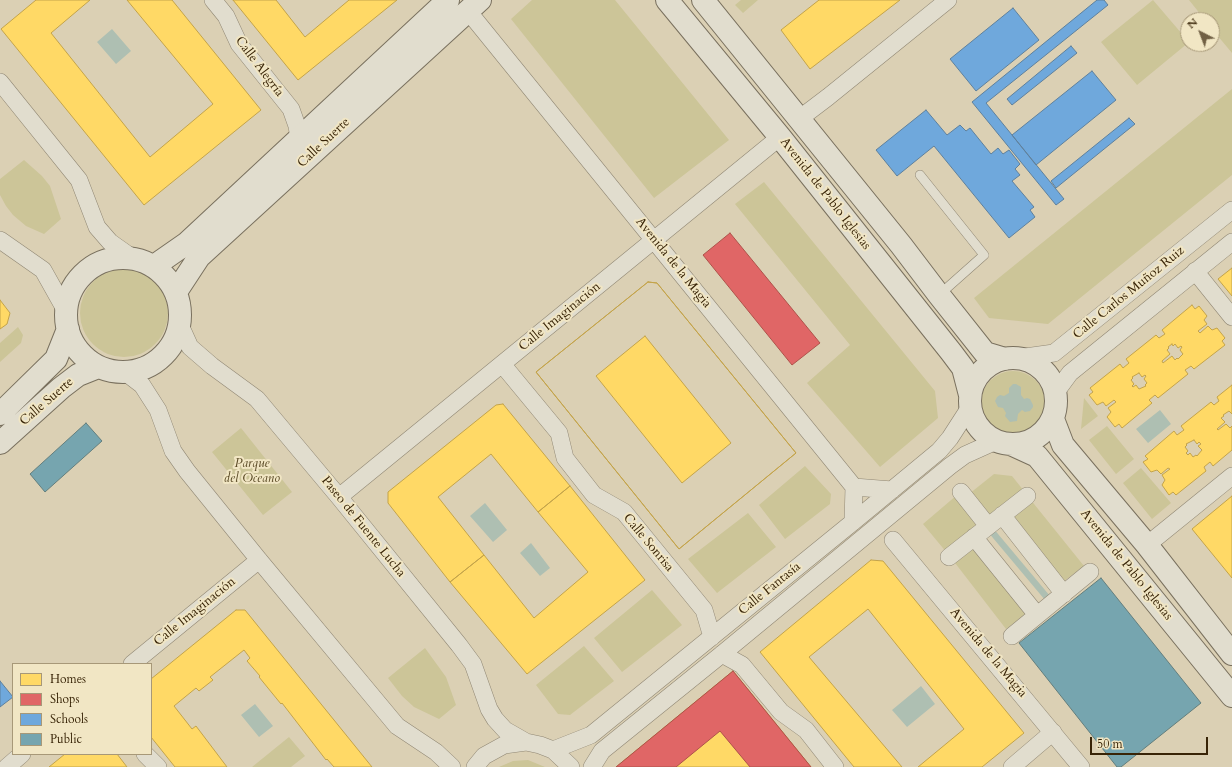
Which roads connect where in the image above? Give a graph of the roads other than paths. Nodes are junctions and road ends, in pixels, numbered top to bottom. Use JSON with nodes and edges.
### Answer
{"nodes":[{"id":1,"x":213,"y":0,"type":"edge"},
{"id":2,"x":448,"y":0,"type":"edge"},
{"id":3,"x":667,"y":0,"type":"edge"},
{"id":4,"x":703,"y":0,"type":"edge"},
{"id":5,"x":948,"y":0,"type":"edge"},
{"id":6,"x":474,"y":6,"type":"edge"},
{"id":7,"x":0,"y":82,"type":"edge"},
{"id":8,"x":799,"y":119,"type":"junction"},
{"id":9,"x":780,"y":137,"type":"junction"},
{"id":10,"x":299,"y":138,"type":"junction"},
{"id":11,"x":920,"y":175,"type":"dead end"},
{"id":12,"x":1232,"y":210,"type":"edge"},
{"id":13,"x":0,"y":240,"type":"edge"},
{"id":14,"x":654,"y":240,"type":"junction"},
{"id":15,"x":1232,"y":242,"type":"edge"},
{"id":16,"x":134,"y":258,"type":"junction"},
{"id":17,"x":154,"y":266,"type":"junction"},
{"id":18,"x":1195,"y":272,"type":"junction"},
{"id":19,"x":176,"y":292,"type":"junction"},
{"id":20,"x":939,"y":295,"type":"junction"},
{"id":21,"x":1232,"y":317,"type":"edge"},
{"id":22,"x":67,"y":320,"type":"junction"},
{"id":23,"x":180,"y":325,"type":"junction"},
{"id":24,"x":1012,"y":359,"type":"junction"},
{"id":25,"x":502,"y":364,"type":"junction"},
{"id":26,"x":98,"y":367,"type":"junction"},
{"id":27,"x":124,"y":372,"type":"junction"},
{"id":28,"x":1056,"y":392,"type":"junction"},
{"id":29,"x":970,"y":401,"type":"junction"},
{"id":30,"x":0,"y":414,"type":"edge"},
{"id":31,"x":1053,"y":419,"type":"junction"},
{"id":32,"x":0,"y":443,"type":"edge"},
{"id":33,"x":1004,"y":443,"type":"junction"},
{"id":34,"x":1232,"y":476,"type":"edge"},
{"id":35,"x":854,"y":487,"type":"junction"},
{"id":36,"x":892,"y":490,"type":"junction"},
{"id":37,"x":961,"y":492,"type":"dead end"},
{"id":38,"x":1027,"y":496,"type":"dead end"},
{"id":39,"x":339,"y":497,"type":"junction"},
{"id":40,"x":900,"y":508,"type":"junction"},
{"id":41,"x":1002,"y":515,"type":"junction"},
{"id":42,"x":853,"y":522,"type":"junction"},
{"id":43,"x":988,"y":526,"type":"junction"},
{"id":44,"x":865,"y":536,"type":"junction"},
{"id":45,"x":974,"y":537,"type":"junction"},
{"id":46,"x":893,"y":540,"type":"junction"},
{"id":47,"x":1147,"y":545,"type":"junction"},
{"id":48,"x":948,"y":557,"type":"dead end"},
{"id":49,"x":259,"y":560,"type":"junction"},
{"id":50,"x":1090,"y":572,"type":"dead end"},
{"id":51,"x":1064,"y":594,"type":"junction"},
{"id":52,"x":1037,"y":615,"type":"junction"},
{"id":53,"x":1012,"y":636,"type":"dead end"},
{"id":54,"x":712,"y":637,"type":"junction"},
{"id":55,"x":722,"y":654,"type":"junction"},
{"id":56,"x":1232,"y":654,"type":"edge"},
{"id":57,"x":133,"y":663,"type":"edge"},
{"id":58,"x":1232,"y":696,"type":"edge"},
{"id":59,"x":1053,"y":732,"type":"junction"},
{"id":60,"x":526,"y":742,"type":"junction"},
{"id":61,"x":553,"y":750,"type":"junction"},
{"id":62,"x":21,"y":755,"type":"edge"},
{"id":63,"x":146,"y":755,"type":"edge"},
{"id":64,"x":7,"y":767,"type":"edge"},
{"id":65,"x":158,"y":767,"type":"edge"},
{"id":66,"x":452,"y":767,"type":"edge"},
{"id":67,"x":475,"y":767,"type":"edge"},
{"id":68,"x":571,"y":767,"type":"edge"},
{"id":69,"x":592,"y":767,"type":"edge"},
{"id":70,"x":834,"y":767,"type":"edge"},
{"id":71,"x":1012,"y":767,"type":"edge"},
{"id":72,"x":1081,"y":767,"type":"edge"}],
"edges":[{"from":1,"to":10,"type":"street","name":"Calle Alegría"},
{"from":2,"to":10,"type":"street","name":"Calle Suerte"},
{"from":3,"to":9,"type":"street","name":"Avenida de Pablo Iglesias"},
{"from":4,"to":8,"type":"street","name":"Avenida de Pablo Iglesias"},
{"from":5,"to":8,"type":"street"},
{"from":6,"to":14,"type":"street","name":"Avenida de la Magia"},
{"from":6,"to":19,"type":"street","name":"Calle Suerte"},
{"from":7,"to":16,"type":"street"},
{"from":8,"to":20,"type":"street","name":"Avenida de Pablo Iglesias"},
{"from":9,"to":14,"type":"street","name":"Calle Imaginación"},
{"from":9,"to":29,"type":"street","name":"Avenida de Pablo Iglesias"},
{"from":10,"to":17,"type":"street","name":"Calle Suerte"},
{"from":11,"to":20,"type":"lane"},
{"from":12,"to":24,"type":"street","name":"Calle Carlos Muñoz Ruiz"},
{"from":13,"to":22,"type":"street"},
{"from":14,"to":25,"type":"street","name":"Calle Imaginación"},
{"from":14,"to":35,"type":"street","name":"Avenida de la Magia"},
{"from":15,"to":18,"type":"street","name":"Calle Carlos Muñoz Ruiz"},
{"from":16,"to":17,"type":"street"},
{"from":16,"to":22,"type":"street"},
{"from":17,"to":19,"type":"street"},
{"from":18,"to":21,"type":"street"},
{"from":18,"to":28,"type":"street","name":"Calle Carlos Muñoz Ruiz"},
{"from":19,"to":23,"type":"street"},
{"from":20,"to":24,"type":"street","name":"Avenida de Pablo Iglesias"},
{"from":22,"to":26,"type":"street"},
{"from":22,"to":30,"type":"street","name":"Calle Suerte"},
{"from":23,"to":27,"type":"street"},
{"from":23,"to":39,"type":"street","name":"Paseo de Fuente Lucha"},
{"from":24,"to":28,"type":"street"},
{"from":24,"to":29,"type":"street"},
{"from":25,"to":39,"type":"street","name":"Calle Imaginación"},
{"from":25,"to":54,"type":"street","name":"Calle Sonrisa"},
{"from":26,"to":27,"type":"street"},
{"from":26,"to":32,"type":"street","name":"Calle Suerte"},
{"from":27,"to":49,"type":"street"},
{"from":28,"to":31,"type":"street"},
{"from":29,"to":33,"type":"street"},
{"from":29,"to":36,"type":"street","name":"Calle Fantasía"},
{"from":31,"to":33,"type":"street"},
{"from":31,"to":47,"type":"street"},
{"from":33,"to":40,"type":"street","name":"Calle Fantasía"},
{"from":33,"to":58,"type":"street","name":"Avenida de Pablo Iglesias"},
{"from":34,"to":47,"type":"street"},
{"from":35,"to":36,"type":"street"},
{"from":35,"to":42,"type":"street"},
{"from":36,"to":42,"type":"street","name":"Calle Fantasía"},
{"from":37,"to":43,"type":"street"},
{"from":38,"to":41,"type":"street"},
{"from":39,"to":60,"type":"street","name":"Paseo de Fuente Lucha"},
{"from":40,"to":44,"type":"street","name":"Calle Fantasía"},
{"from":40,"to":46,"type":"street"},
{"from":41,"to":43,"type":"street"},
{"from":41,"to":51,"type":"street"},
{"from":42,"to":54,"type":"street","name":"Calle Fantasía"},
{"from":43,"to":45,"type":"street"},
{"from":44,"to":46,"type":"street"},
{"from":44,"to":55,"type":"street","name":"Calle Fantasía"},
{"from":45,"to":48,"type":"street"},
{"from":45,"to":52,"type":"street"},
{"from":46,"to":59,"type":"street","name":"Avenida de la Magia"},
{"from":47,"to":56,"type":"street"},
{"from":49,"to":57,"type":"street","name":"Calle Imaginación"},
{"from":49,"to":66,"type":"street"},
{"from":50,"to":51,"type":"street"},
{"from":51,"to":52,"type":"street"},
{"from":52,"to":53,"type":"street"},
{"from":54,"to":61,"type":"street","name":"Calle Fantasía"},
{"from":55,"to":69,"type":"street","name":"Calle Fantasía"},
{"from":55,"to":70,"type":"street"},
{"from":59,"to":71,"type":"street"},
{"from":59,"to":72,"type":"street","name":"Avenida de la Magia"},
{"from":60,"to":61,"type":"street"},
{"from":60,"to":67,"type":"street"},
{"from":61,"to":68,"type":"street"},
{"from":62,"to":64,"type":"street"},
{"from":63,"to":65,"type":"street"}]}
